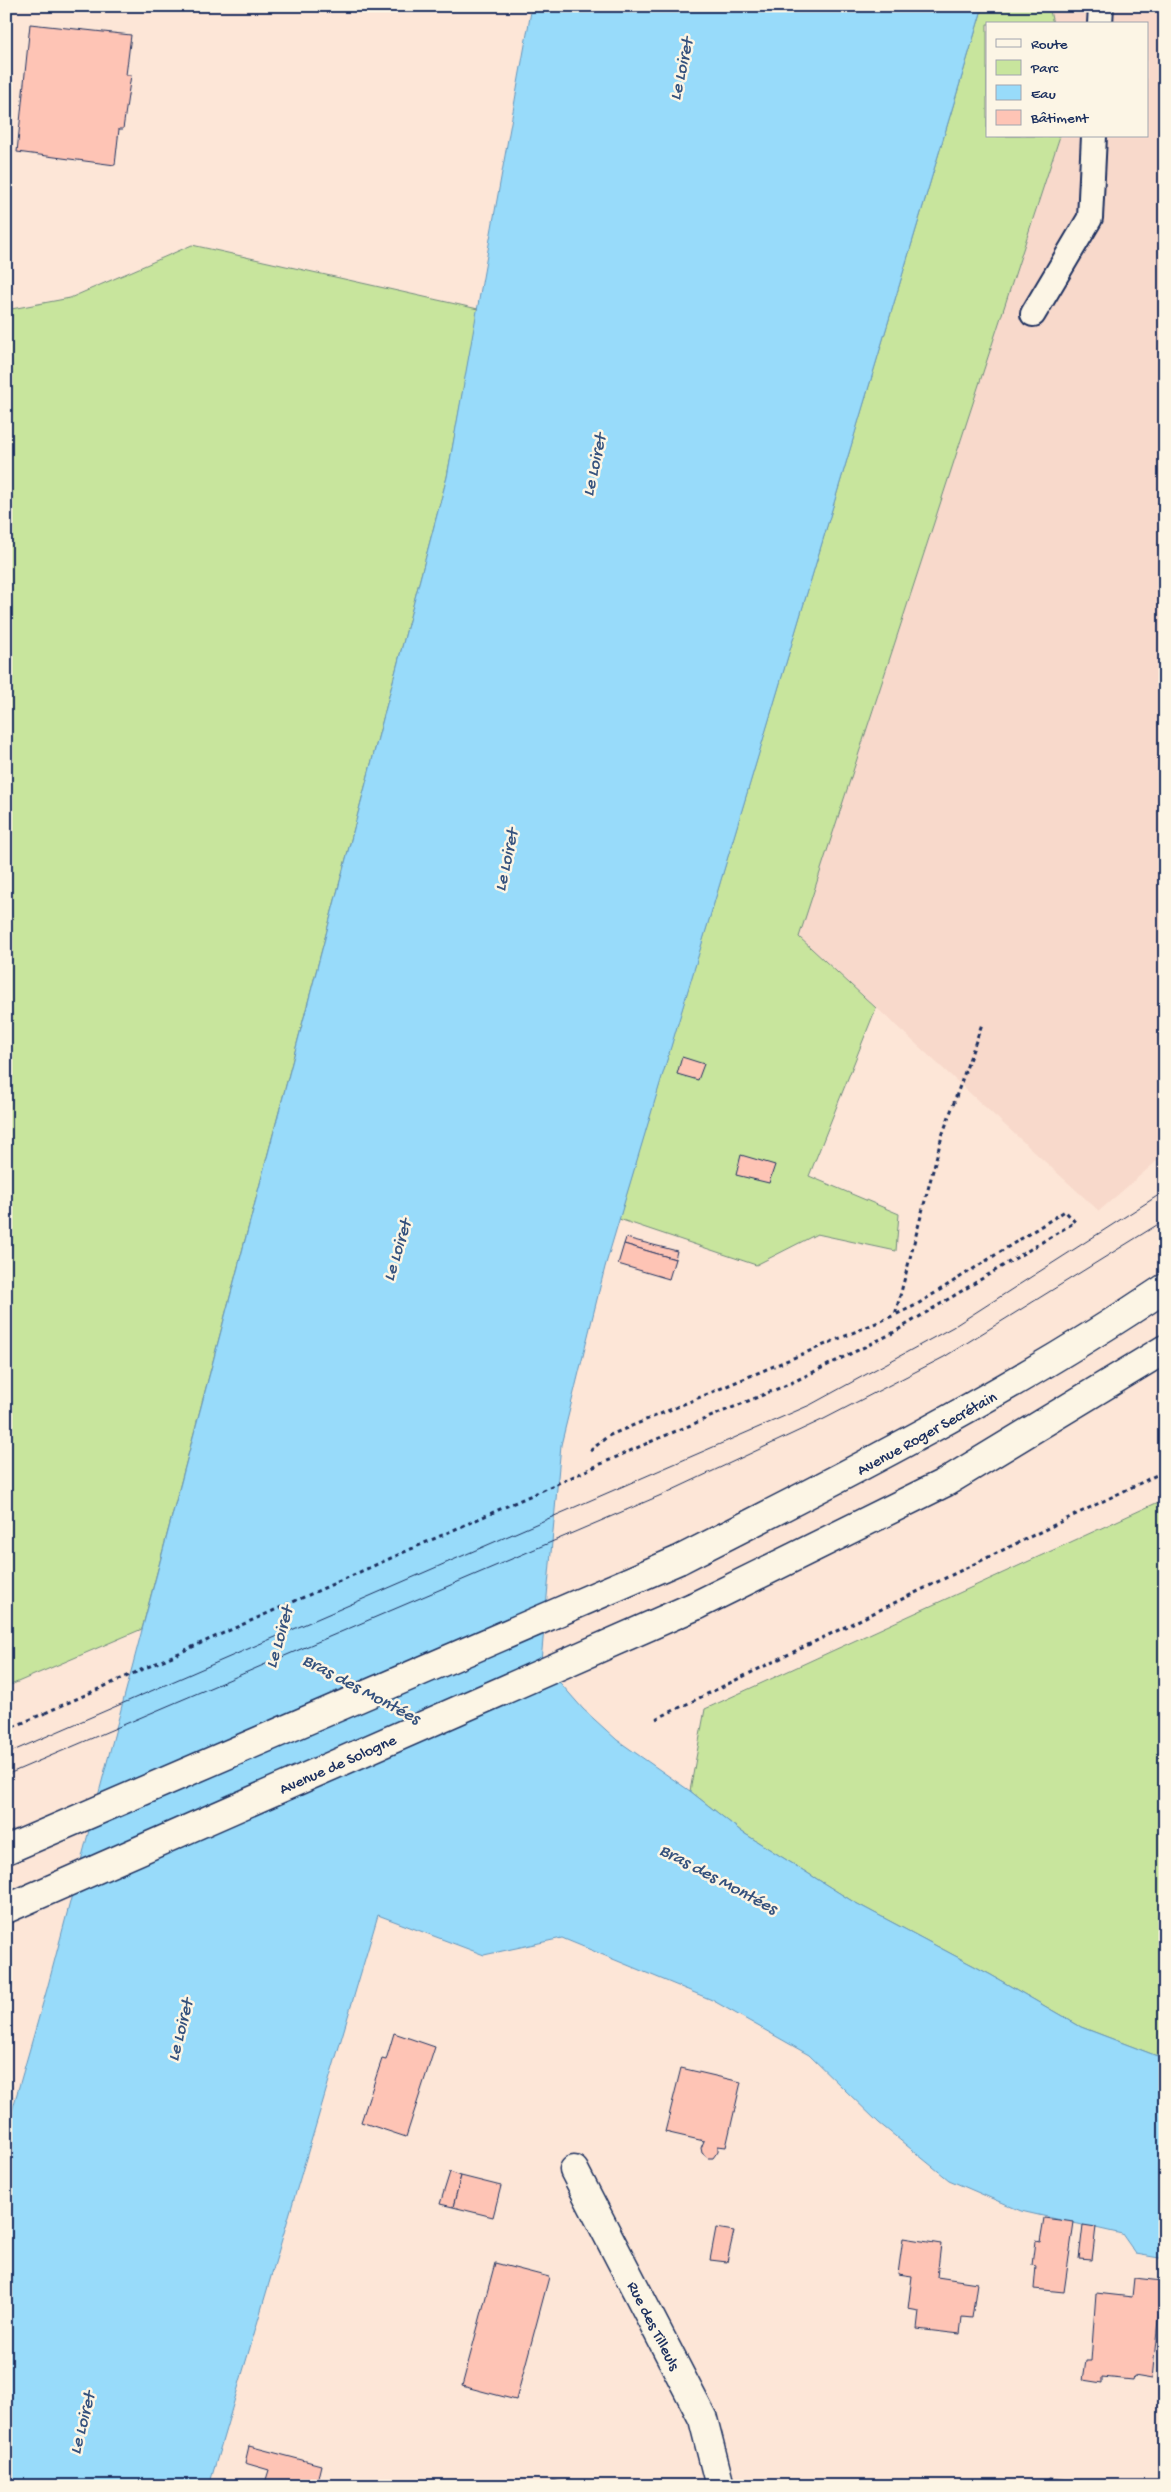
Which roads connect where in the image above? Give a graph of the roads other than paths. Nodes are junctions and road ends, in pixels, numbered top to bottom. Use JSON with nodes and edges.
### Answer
{"nodes":[{"id":1,"x":1101,"y":6,"type":"edge"},
{"id":2,"x":1100,"y":22,"type":"edge"},
{"id":3,"x":1094,"y":138,"type":"edge"},
{"id":4,"x":1033,"y":314,"type":"dead end"},
{"id":5,"x":1165,"y":1288,"type":"edge"},
{"id":6,"x":1165,"y":1349,"type":"edge"},
{"id":7,"x":6,"y":1850,"type":"edge"},
{"id":8,"x":6,"y":1909,"type":"edge"},
{"id":9,"x":574,"y":2170,"type":"dead end"},
{"id":10,"x":720,"y":2486,"type":"edge"}],
"edges":[{"from":1,"to":2,"type":"lane"},
{"from":3,"to":4,"type":"lane"},
{"from":5,"to":7,"type":"main road","name":"Avenue Roger Secrétain","bridge":true},
{"from":6,"to":8,"type":"main road","name":"Avenue de Sologne","bridge":true},
{"from":9,"to":10,"type":"main road","name":"Rue des Tilleuls"}]}
